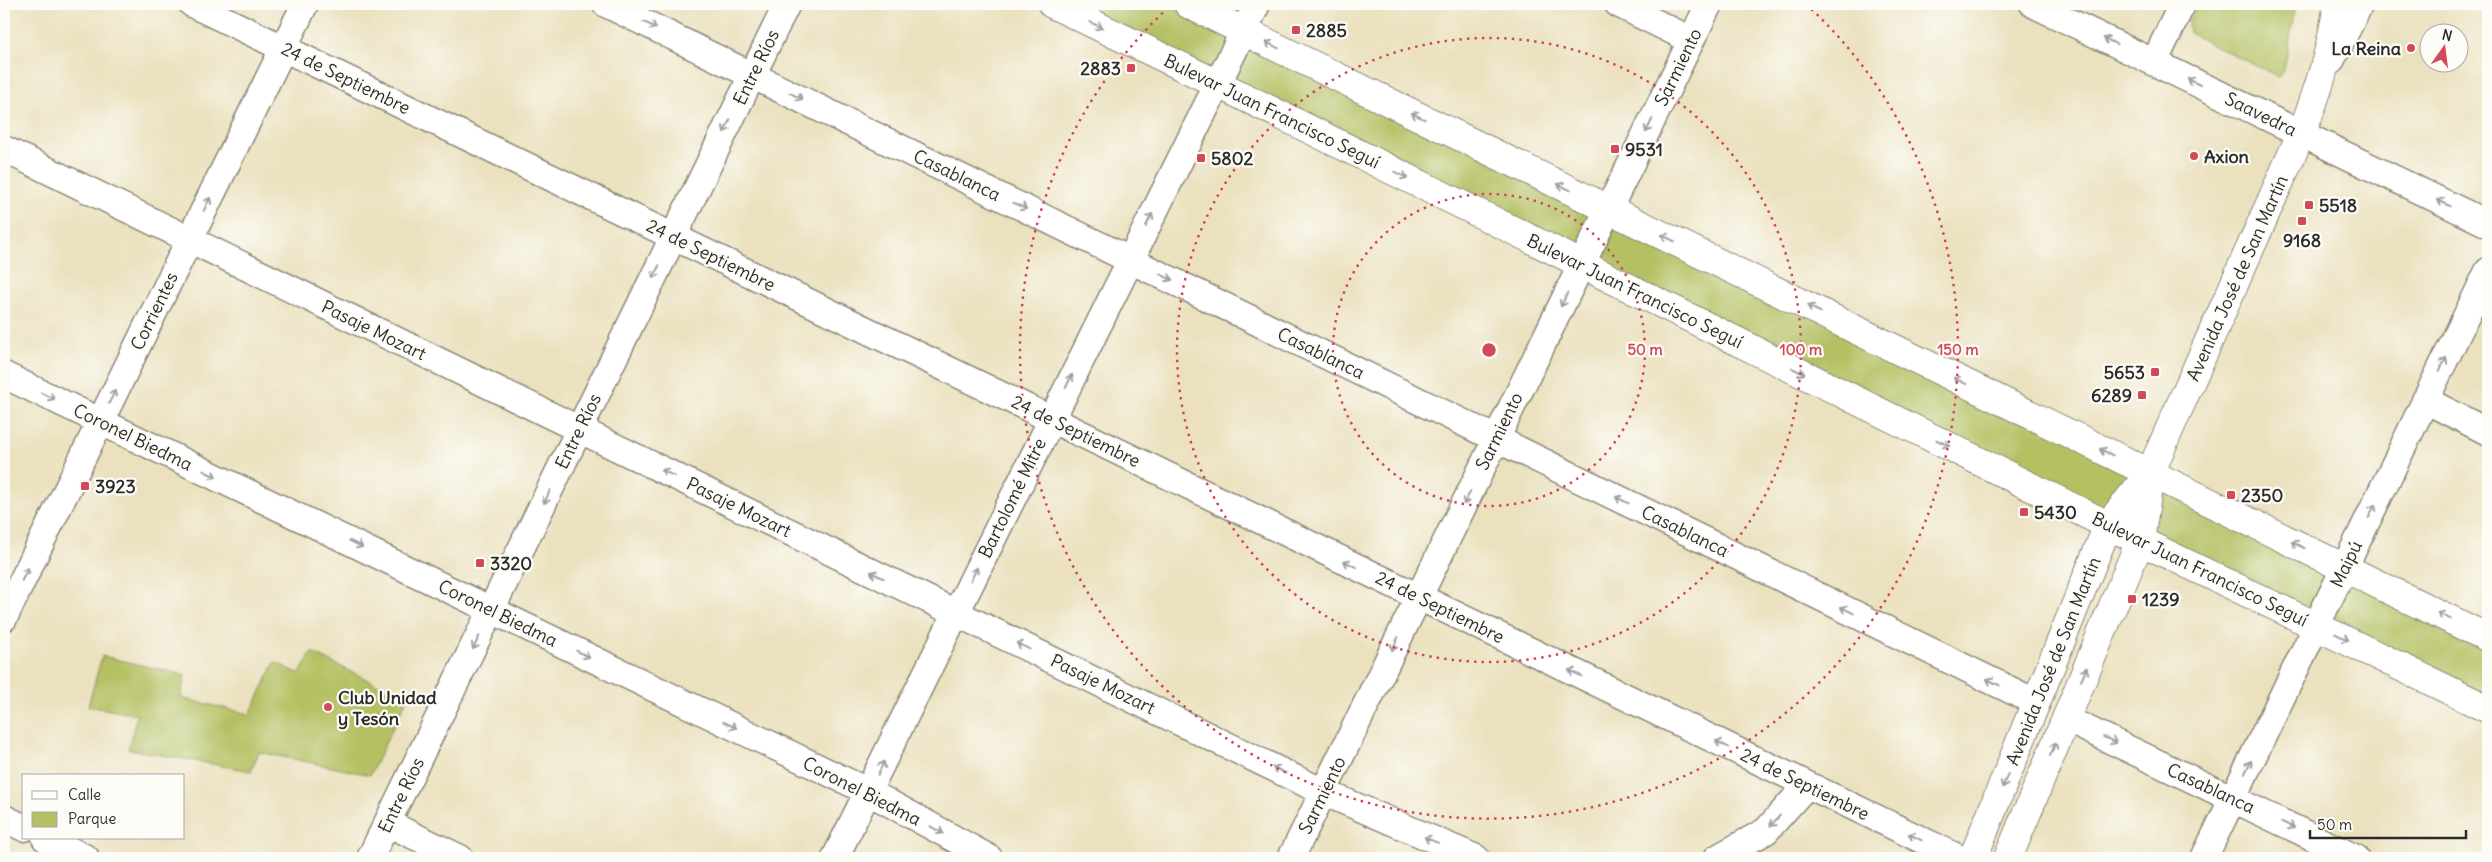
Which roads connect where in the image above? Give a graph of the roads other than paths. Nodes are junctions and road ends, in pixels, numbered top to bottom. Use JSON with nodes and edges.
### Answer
{"nodes":[{"id":1,"x":192,"y":4,"type":"edge"},
{"id":2,"x":305,"y":4,"type":"edge"},
{"id":3,"x":606,"y":4,"type":"edge"},
{"id":4,"x":787,"y":4,"type":"edge"},
{"id":5,"x":1052,"y":4,"type":"edge"},
{"id":6,"x":1188,"y":4,"type":"edge"},
{"id":7,"x":1257,"y":4,"type":"edge"},
{"id":8,"x":1618,"y":4,"type":"edge"},
{"id":9,"x":1708,"y":4,"type":"edge"},
{"id":10,"x":2033,"y":4,"type":"edge"},
{"id":11,"x":2182,"y":4,"type":"edge"},
{"id":12,"x":2338,"y":4,"type":"edge"},
{"id":13,"x":2360,"y":4,"type":"edge"},
{"id":14,"x":1243,"y":30,"type":"junction"},
{"id":15,"x":1691,"y":40,"type":"junction"},
{"id":16,"x":283,"y":48,"type":"junction"},
{"id":17,"x":2154,"y":63,"type":"junction"},
{"id":18,"x":752,"y":75,"type":"junction"},
{"id":19,"x":2321,"y":82,"type":"junction"},
{"id":20,"x":1216,"y":83,"type":"junction"},
{"id":21,"x":2301,"y":134,"type":"junction"},
{"id":22,"x":4,"y":149,"type":"edge"},
{"id":23,"x":1608,"y":209,"type":"junction"},
{"id":24,"x":2488,"y":224,"type":"edge"},
{"id":25,"x":674,"y":237,"type":"junction"},
{"id":26,"x":189,"y":240,"type":"junction"},
{"id":27,"x":1130,"y":259,"type":"junction"},
{"id":28,"x":1581,"y":264,"type":"junction"},
{"id":29,"x":2488,"y":271,"type":"edge"},
{"id":30,"x":4,"y":375,"type":"edge"},
{"id":31,"x":2425,"y":400,"type":"junction"},
{"id":32,"x":1051,"y":419,"type":"junction"},
{"id":33,"x":100,"y":421,"type":"junction"},
{"id":34,"x":579,"y":429,"type":"junction"},
{"id":35,"x":2488,"y":432,"type":"edge"},
{"id":36,"x":1496,"y":438,"type":"junction"},
{"id":37,"x":2150,"y":473,"type":"junction"},
{"id":38,"x":2108,"y":525,"type":"junction"},
{"id":39,"x":2140,"y":541,"type":"junction"},
{"id":40,"x":2344,"y":568,"type":"junction"},
{"id":41,"x":1418,"y":597,"type":"junction"},
{"id":42,"x":492,"y":610,"type":"junction"},
{"id":43,"x":956,"y":613,"type":"junction"},
{"id":44,"x":4,"y":618,"type":"edge"},
{"id":45,"x":2317,"y":625,"type":"junction"},
{"id":46,"x":2488,"y":638,"type":"edge"},
{"id":47,"x":2036,"y":703,"type":"junction"},
{"id":48,"x":2488,"y":709,"type":"edge"},
{"id":49,"x":2066,"y":719,"type":"junction"},
{"id":50,"x":1807,"y":785,"type":"junction"},
{"id":51,"x":869,"y":792,"type":"junction"},
{"id":52,"x":1323,"y":792,"type":"junction"},
{"id":53,"x":2233,"y":798,"type":"junction"},
{"id":54,"x":4,"y":818,"type":"edge"},
{"id":55,"x":387,"y":824,"type":"junction"},
{"id":56,"x":22,"y":827,"type":"edge"},
{"id":57,"x":49,"y":840,"type":"edge"},
{"id":58,"x":86,"y":858,"type":"edge"},
{"id":59,"x":370,"y":858,"type":"edge"},
{"id":60,"x":460,"y":858,"type":"edge"},
{"id":61,"x":835,"y":858,"type":"edge"},
{"id":62,"x":989,"y":858,"type":"edge"},
{"id":63,"x":1291,"y":858,"type":"edge"},
{"id":64,"x":1476,"y":858,"type":"edge"},
{"id":65,"x":1717,"y":858,"type":"edge"},
{"id":66,"x":1959,"y":858,"type":"edge"},
{"id":67,"x":1973,"y":858,"type":"edge"},
{"id":68,"x":2008,"y":858,"type":"edge"},
{"id":69,"x":2204,"y":858,"type":"edge"},
{"id":70,"x":2356,"y":858,"type":"edge"}],
"edges":[{"from":1,"to":16,"type":"street","name":"24 de Septiembre"},
{"from":2,"to":16,"type":"street","name":"Corrientes"},
{"from":3,"to":18,"type":"street","name":"Casablanca","one_way":true},
{"from":4,"to":18,"type":"street","name":"Entre Ríos"},
{"from":5,"to":20,"type":"main road","name":"Bulevar Juan Francisco Seguí","one_way":true},
{"from":6,"to":14,"type":"main road"},
{"from":7,"to":14,"type":"street","name":"Bartolomé Mitre"},
{"from":8,"to":15,"type":"street"},
{"from":9,"to":15,"type":"street","name":"Sarmiento"},
{"from":17,"to":10,"type":"street","name":"Saavedra","one_way":true},
{"from":11,"to":17,"type":"street"},
{"from":12,"to":19,"type":"main road","name":"Avenida José de San Martín"},
{"from":13,"to":19,"type":"street","name":"Avenida José de San Martín"},
{"from":14,"to":20,"type":"street","name":"Bartolomé Mitre"},
{"from":23,"to":14,"type":"main road","one_way":true},
{"from":15,"to":23,"type":"street","name":"Sarmiento","one_way":true},
{"from":16,"to":25,"type":"street","name":"24 de Septiembre"},
{"from":26,"to":16,"type":"street","name":"Corrientes","one_way":true},
{"from":21,"to":17,"type":"street","name":"Saavedra","one_way":true},
{"from":18,"to":25,"type":"street","name":"Entre Ríos","one_way":true},
{"from":18,"to":27,"type":"street","name":"Casablanca","one_way":true},
{"from":19,"to":21,"type":"main road","name":"Avenida José de San Martín"},
{"from":27,"to":20,"type":"street","name":"Bartolomé Mitre","one_way":true},
{"from":20,"to":28,"type":"main road","name":"Bulevar Juan Francisco Seguí","one_way":true},
{"from":24,"to":21,"type":"street","name":"Saavedra","one_way":true},
{"from":21,"to":37,"type":"main road","name":"Avenida José de San Martín"},
{"from":22,"to":26,"type":"street","name":"Pasaje Mozart"},
{"from":23,"to":28,"type":"street","name":"Sarmiento"},
{"from":37,"to":23,"type":"main road","one_way":true},
{"from":25,"to":32,"type":"street","name":"24 de Septiembre"},
{"from":25,"to":34,"type":"street","name":"Entre Ríos","one_way":true},
{"from":33,"to":26,"type":"street","name":"Corrientes","one_way":true},
{"from":26,"to":34,"type":"street","name":"Pasaje Mozart"},
{"from":32,"to":27,"type":"street","name":"Bartolomé Mitre","one_way":true},
{"from":27,"to":36,"type":"street","name":"Casablanca","one_way":true},
{"from":28,"to":36,"type":"street","name":"Sarmiento","one_way":true},
{"from":28,"to":38,"type":"main road","name":"Bulevar Juan Francisco Seguí","one_way":true},
{"from":31,"to":29,"type":"street","name":"Maipú","one_way":true},
{"from":30,"to":33,"type":"street","name":"Coronel Biedma","one_way":true},
{"from":31,"to":35,"type":"street"},
{"from":40,"to":31,"type":"street","name":"Maipú","one_way":true},
{"from":41,"to":32,"type":"street","name":"24 de Septiembre","one_way":true},
{"from":43,"to":32,"type":"street","name":"Bartolomé Mitre","one_way":true},
{"from":33,"to":42,"type":"street","name":"Coronel Biedma","one_way":true},
{"from":44,"to":33,"type":"street","name":"Corrientes","one_way":true},
{"from":34,"to":42,"type":"street","name":"Entre Ríos","one_way":true},
{"from":43,"to":34,"type":"street","name":"Pasaje Mozart","one_way":true},
{"from":36,"to":41,"type":"street","name":"Sarmiento","one_way":true},
{"from":47,"to":36,"type":"street","name":"Casablanca","one_way":true},
{"from":37,"to":38,"type":"main road","name":"Avenida José de San Martín"},
{"from":37,"to":39,"type":"main road","name":"Avenida José de San Martín"},
{"from":40,"to":37,"type":"main road","one_way":true},
{"from":38,"to":39,"type":"main road","name":"Bulevar Juan Francisco Seguí"},
{"from":38,"to":47,"type":"main road","name":"Avenida José de San Martín"},
{"from":39,"to":45,"type":"main road","name":"Bulevar Juan Francisco Seguí"},
{"from":49,"to":39,"type":"main road","name":"Avenida José de San Martín","one_way":true},
{"from":40,"to":45,"type":"street","name":"Maipú"},
{"from":46,"to":40,"type":"main road","one_way":true},
{"from":50,"to":41,"type":"street","name":"24 de Septiembre","one_way":true},
{"from":41,"to":52,"type":"street","name":"Sarmiento","one_way":true},
{"from":42,"to":51,"type":"street","name":"Coronel Biedma","one_way":true},
{"from":42,"to":55,"type":"street","name":"Entre Ríos","one_way":true},
{"from":51,"to":43,"type":"street","name":"Bartolomé Mitre","one_way":true},
{"from":52,"to":43,"type":"street","name":"Pasaje Mozart","one_way":true},
{"from":45,"to":48,"type":"main road","name":"Bulevar Juan Francisco Seguí","one_way":true},
{"from":53,"to":45,"type":"street","name":"Maipú","one_way":true},
{"from":47,"to":67,"type":"main road","name":"Avenida José de San Martín","one_way":true},
{"from":49,"to":53,"type":"street","name":"Casablanca","one_way":true},
{"from":68,"to":49,"type":"main road","name":"Avenida José de San Martín","one_way":true},
{"from":50,"to":65,"type":"street","one_way":true},
{"from":66,"to":50,"type":"street","name":"24 de Septiembre","one_way":true},
{"from":51,"to":61,"type":"street","name":"Bartolomé Mitre"},
{"from":51,"to":62,"type":"street","name":"Coronel Biedma","one_way":true},
{"from":52,"to":63,"type":"street","name":"Sarmiento"},
{"from":64,"to":52,"type":"street","name":"Pasaje Mozart","one_way":true},
{"from":53,"to":69,"type":"street","name":"Maipú"},
{"from":53,"to":70,"type":"street","name":"Casablanca","one_way":true},
{"from":54,"to":56,"type":"street"},
{"from":55,"to":59,"type":"street","name":"Entre Ríos"},
{"from":55,"to":60,"type":"street"},
{"from":57,"to":58,"type":"street"}]}
